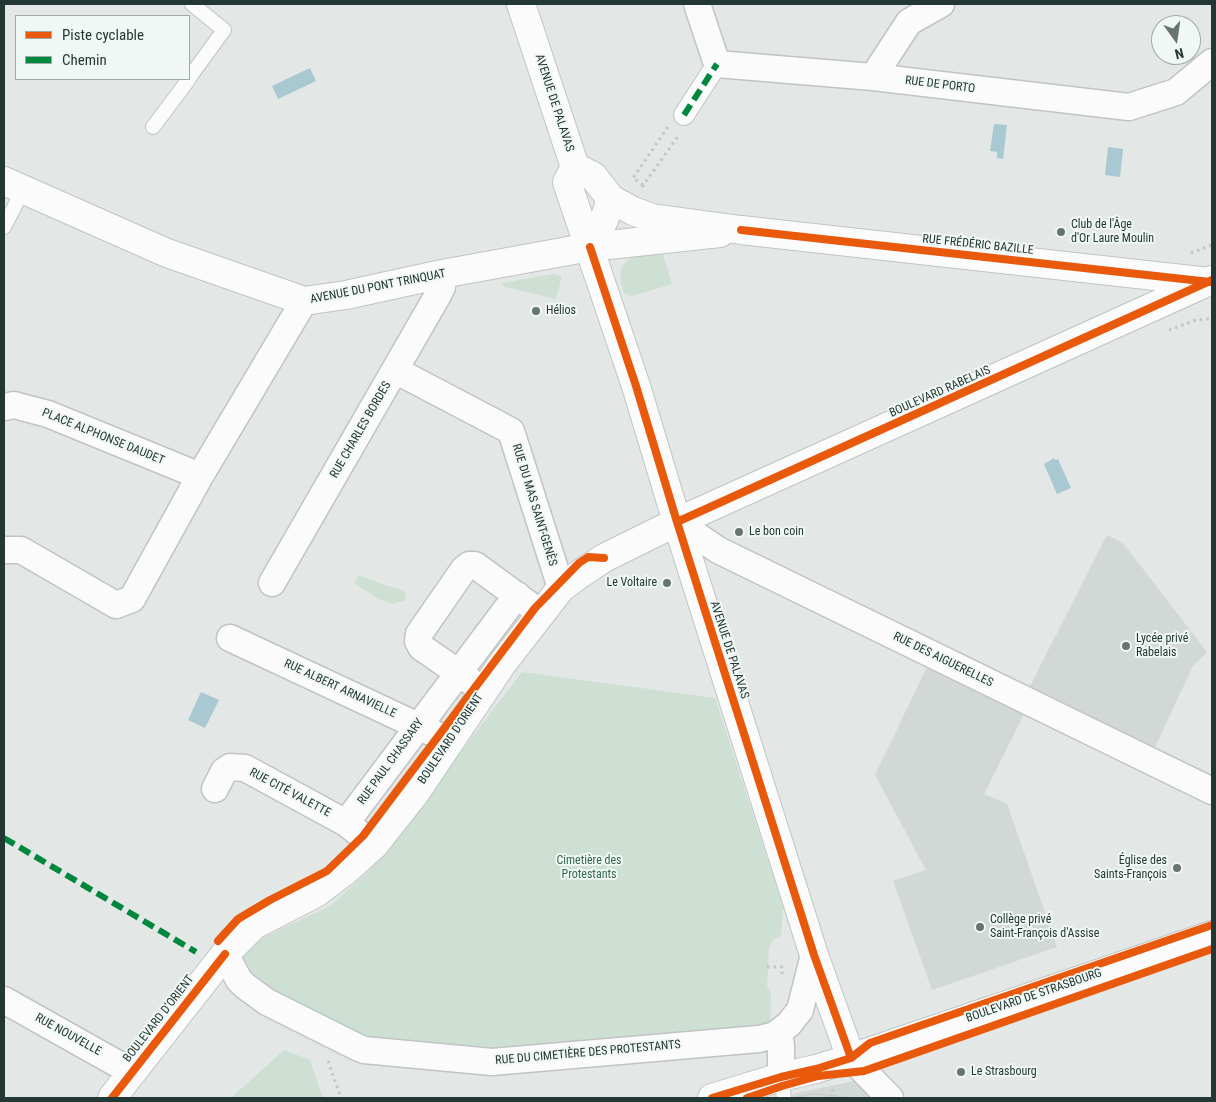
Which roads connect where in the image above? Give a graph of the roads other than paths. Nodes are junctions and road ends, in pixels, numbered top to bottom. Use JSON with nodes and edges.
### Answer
{"nodes":[{"id":1,"x":192,"y":4,"type":"edge"},
{"id":2,"x":521,"y":4,"type":"edge"},
{"id":3,"x":697,"y":4,"type":"edge"},
{"id":4,"x":941,"y":4,"type":"edge"},
{"id":5,"x":903,"y":13,"type":"edge"},
{"id":6,"x":1212,"y":62,"type":"edge"},
{"id":7,"x":717,"y":64,"type":"junction"},
{"id":8,"x":873,"y":77,"type":"junction"},
{"id":9,"x":190,"y":78,"type":"edge"},
{"id":10,"x":188,"y":80,"type":"edge"},
{"id":11,"x":680,"y":122,"type":"road end"},
{"id":12,"x":153,"y":127,"type":"dead end"},
{"id":13,"x":575,"y":167,"type":"junction"},
{"id":14,"x":13,"y":186,"type":"edge"},
{"id":15,"x":611,"y":199,"type":"junction"},
{"id":16,"x":4,"y":226,"type":"edge"},
{"id":17,"x":741,"y":230,"type":"junction"},
{"id":18,"x":590,"y":247,"type":"junction"},
{"id":19,"x":442,"y":274,"type":"junction"},
{"id":20,"x":1212,"y":283,"type":"edge"},
{"id":21,"x":304,"y":301,"type":"junction"},
{"id":22,"x":395,"y":370,"type":"junction"},
{"id":23,"x":4,"y":407,"type":"edge"},
{"id":24,"x":200,"y":476,"type":"junction"},
{"id":25,"x":677,"y":522,"type":"junction"},
{"id":26,"x":4,"y":550,"type":"edge"},
{"id":27,"x":272,"y":583,"type":"dead end"},
{"id":28,"x":561,"y":588,"type":"junction"},
{"id":29,"x":517,"y":595,"type":"junction"},
{"id":30,"x":542,"y":613,"type":"junction"},
{"id":31,"x":230,"y":638,"type":"dead end"},
{"id":32,"x":458,"y":674,"type":"junction"},
{"id":33,"x":485,"y":690,"type":"junction"},
{"id":34,"x":418,"y":726,"type":"junction"},
{"id":35,"x":450,"y":742,"type":"junction"},
{"id":36,"x":215,"y":789,"type":"dead end"},
{"id":37,"x":1212,"y":791,"type":"edge"},
{"id":38,"x":346,"y":823,"type":"junction"},
{"id":39,"x":374,"y":845,"type":"junction"},
{"id":40,"x":1212,"y":935,"type":"edge"},
{"id":41,"x":225,"y":954,"type":"junction"},
{"id":42,"x":814,"y":956,"type":"junction"},
{"id":43,"x":4,"y":1000,"type":"edge"},
{"id":44,"x":775,"y":1035,"type":"junction"},
{"id":45,"x":851,"y":1058,"type":"junction"},
{"id":46,"x":132,"y":1072,"type":"junction"},
{"id":47,"x":782,"y":1087,"type":"edge"},
{"id":48,"x":112,"y":1098,"type":"edge"},
{"id":49,"x":712,"y":1098,"type":"edge"},
{"id":50,"x":890,"y":1098,"type":"edge"}],
"edges":[{"from":1,"to":9,"type":"lane"},
{"from":2,"to":13,"type":"main road","name":"AVENUE DE PALAVAS"},
{"from":3,"to":7,"type":"street"},
{"from":4,"to":5,"type":"street"},
{"from":5,"to":8,"type":"street"},
{"from":6,"to":8,"type":"street","name":"RUE DE PORTO"},
{"from":7,"to":8,"type":"street","name":"RUE DE PORTO"},
{"from":7,"to":11,"type":"street"},
{"from":10,"to":12,"type":"lane"},
{"from":13,"to":15,"type":"main road","name":"RUE FRÉDÉRIC BAZILLE"},
{"from":13,"to":18,"type":"main road","name":"AVENUE DE PALAVAS"},
{"from":14,"to":16,"type":"lane"},
{"from":14,"to":21,"type":"main road","name":"AVENUE DU PONT TRINQUAT"},
{"from":15,"to":17,"type":"main road","name":"RUE FRÉDÉRIC BAZILLE"},
{"from":15,"to":18,"type":"main road"},
{"from":17,"to":18,"type":"main road","name":"AVENUE DU PONT TRINQUAT"},
{"from":17,"to":20,"type":"main road","name":"RUE FRÉDÉRIC BAZILLE"},
{"from":18,"to":19,"type":"main road","name":"AVENUE DU PONT TRINQUAT"},
{"from":18,"to":25,"type":"main road","name":"AVENUE DE PALAVAS"},
{"from":19,"to":21,"type":"main road","name":"AVENUE DU PONT TRINQUAT"},
{"from":19,"to":22,"type":"street","name":"RUE CHARLES BORDES"},
{"from":20,"to":25,"type":"main road","name":"BOULEVARD RABELAIS"},
{"from":21,"to":24,"type":"street"},
{"from":22,"to":27,"type":"street","name":"RUE CHARLES BORDES"},
{"from":22,"to":28,"type":"street","name":"RUE DU MAS SAINT-GENÈS"},
{"from":23,"to":24,"type":"street","name":"PLACE ALPHONSE DAUDET"},
{"from":24,"to":26,"type":"street"},
{"from":25,"to":28,"type":"main road","name":"BOULEVARD D'ORIENT"},
{"from":25,"to":37,"type":"street","name":"RUE DES AIGUERELLES"},
{"from":25,"to":42,"type":"main road","name":"AVENUE DE PALAVAS"},
{"from":28,"to":30,"type":"main road","name":"BOULEVARD D'ORIENT"},
{"from":29,"to":30,"type":"street"},
{"from":29,"to":32,"type":"street","name":"RUE PAUL CHASSARY"},
{"from":29,"to":32,"type":"street"},
{"from":30,"to":33,"type":"main road","name":"BOULEVARD D'ORIENT"},
{"from":31,"to":34,"type":"street","name":"RUE ALBERT ARNAVIELLE"},
{"from":32,"to":33,"type":"street"},
{"from":32,"to":34,"type":"street","name":"RUE PAUL CHASSARY"},
{"from":33,"to":35,"type":"main road","name":"BOULEVARD D'ORIENT"},
{"from":34,"to":35,"type":"street","name":"RUE ALBERT ARNAVIELLE"},
{"from":34,"to":38,"type":"street","name":"RUE PAUL CHASSARY"},
{"from":35,"to":39,"type":"main road","name":"BOULEVARD D'ORIENT"},
{"from":36,"to":38,"type":"street","name":"RUE CITÉ VALETTE"},
{"from":38,"to":39,"type":"street"},
{"from":39,"to":41,"type":"main road","name":"BOULEVARD D'ORIENT"},
{"from":40,"to":45,"type":"main road","name":"BOULEVARD DE STRASBOURG"},
{"from":41,"to":44,"type":"street","name":"RUE DU CIMETIÈRE DES PROTESTANTS"},
{"from":41,"to":46,"type":"main road","name":"BOULEVARD D'ORIENT"},
{"from":42,"to":44,"type":"street"},
{"from":42,"to":45,"type":"main road","name":"AVENUE DE PALAVAS"},
{"from":43,"to":46,"type":"street","name":"RUE NOUVELLE"},
{"from":44,"to":47,"type":"street"},
{"from":45,"to":47,"type":"main road","name":"BOULEVARD DE STRASBOURG"},
{"from":45,"to":50,"type":"street"},
{"from":46,"to":48,"type":"main road","name":"BOULEVARD D'ORIENT"},
{"from":47,"to":49,"type":"main road","name":"BOULEVARD DE STRASBOURG"}]}
